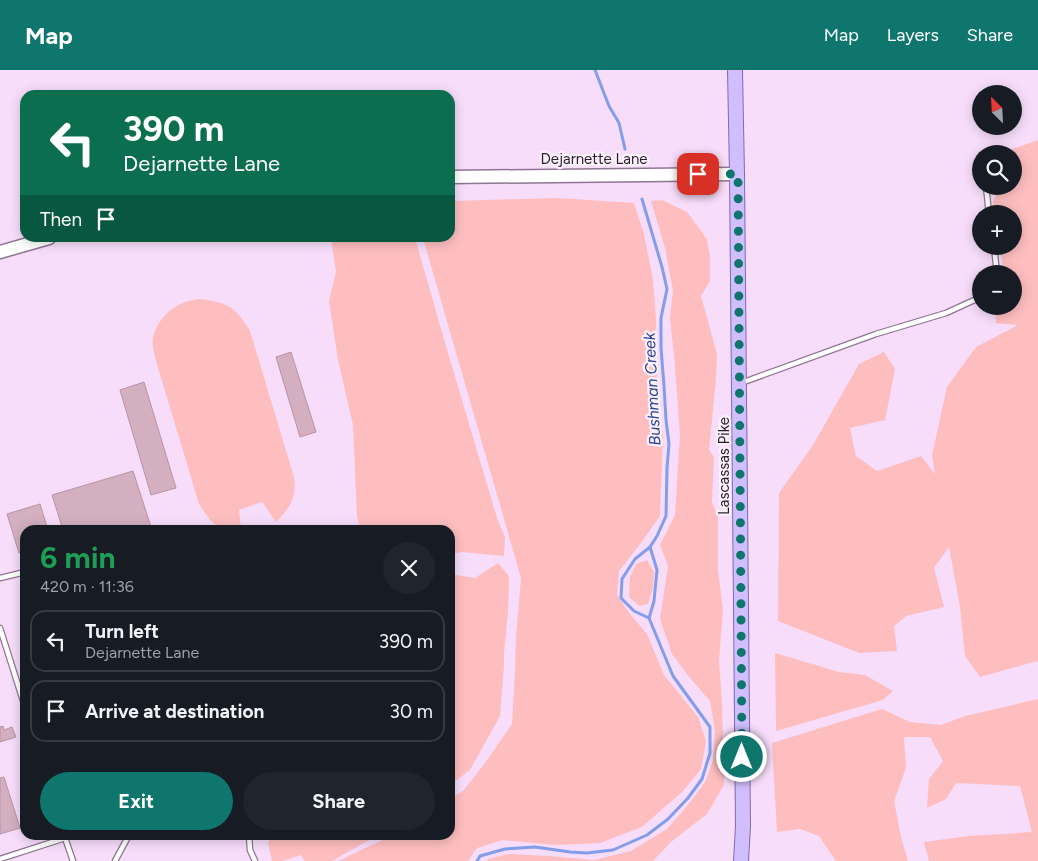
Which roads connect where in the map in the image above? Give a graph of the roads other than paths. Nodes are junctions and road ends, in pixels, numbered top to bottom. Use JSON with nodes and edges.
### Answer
{"nodes":[{"id":1,"x":735,"y":70,"type":"edge"},
{"id":2,"x":738,"y":174,"type":"junction"},
{"id":3,"x":455,"y":177,"type":"edge"},
{"id":4,"x":36,"y":242,"type":"edge"},
{"id":5,"x":0,"y":252,"type":"edge"},
{"id":6,"x":972,"y":301,"type":"edge"},
{"id":7,"x":740,"y":383,"type":"junction"},
{"id":8,"x":20,"y":573,"type":"edge"},
{"id":9,"x":0,"y":578,"type":"edge"},
{"id":10,"x":0,"y":628,"type":"edge"},
{"id":11,"x":20,"y":691,"type":"edge"},
{"id":12,"x":54,"y":840,"type":"edge"},
{"id":13,"x":66,"y":840,"type":"edge"},
{"id":14,"x":126,"y":840,"type":"edge"},
{"id":15,"x":249,"y":840,"type":"edge"},
{"id":16,"x":0,"y":859,"type":"edge"},
{"id":17,"x":73,"y":861,"type":"edge"},
{"id":18,"x":115,"y":861,"type":"edge"},
{"id":19,"x":255,"y":861,"type":"edge"},
{"id":20,"x":741,"y":861,"type":"edge"}],
"edges":[{"from":1,"to":2,"type":"main road","name":"Lascassas Pike"},
{"from":2,"to":3,"type":"main road","name":"Dejarnette Lane"},
{"from":2,"to":7,"type":"main road","name":"Lascassas Pike"},
{"from":4,"to":5,"type":"main road"},
{"from":6,"to":7,"type":"lane"},
{"from":7,"to":20,"type":"main road","name":"Lascassas Pike"},
{"from":8,"to":9,"type":"lane"},
{"from":10,"to":11,"type":"lane"},
{"from":12,"to":16,"type":"lane"},
{"from":13,"to":17,"type":"lane"},
{"from":14,"to":18,"type":"lane"},
{"from":15,"to":19,"type":"lane"}]}
